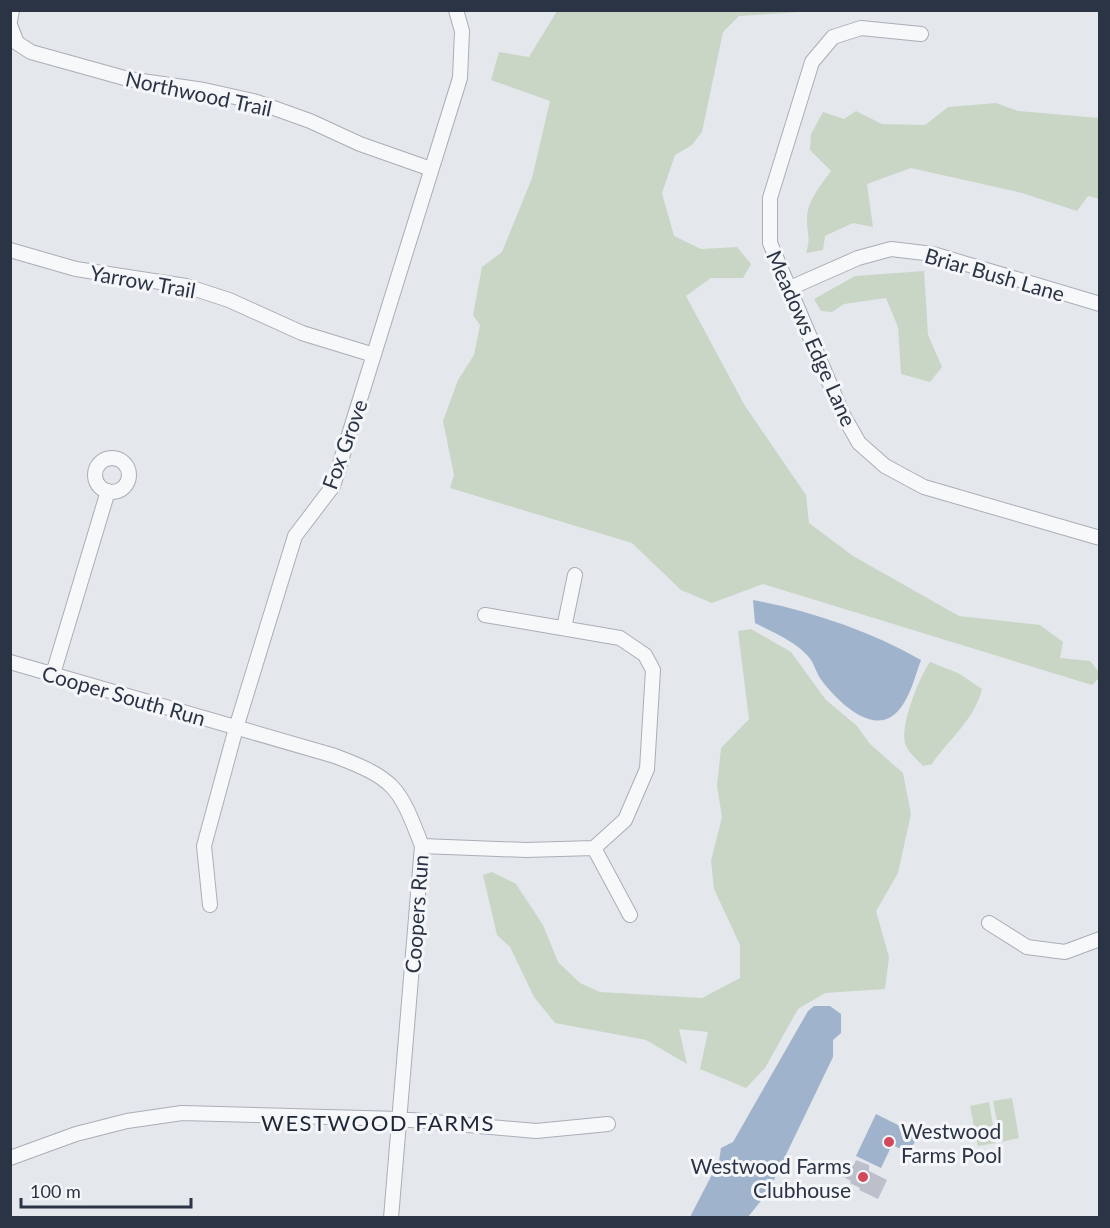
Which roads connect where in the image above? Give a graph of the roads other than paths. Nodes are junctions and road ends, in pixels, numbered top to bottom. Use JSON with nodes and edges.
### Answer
{"nodes":[{"id":1,"x":12,"y":10,"type":"edge"},
{"id":2,"x":456,"y":10,"type":"edge"},
{"id":3,"x":10,"y":23,"type":"edge"},
{"id":4,"x":921,"y":34,"type":"dead end"},
{"id":5,"x":431,"y":169,"type":"junction"},
{"id":6,"x":10,"y":250,"type":"edge"},
{"id":7,"x":790,"y":288,"type":"junction"},
{"id":8,"x":1100,"y":304,"type":"edge"},
{"id":9,"x":374,"y":355,"type":"junction"},
{"id":10,"x":108,"y":491,"type":"dead end"},
{"id":11,"x":1100,"y":538,"type":"edge"},
{"id":12,"x":575,"y":575,"type":"dead end"},
{"id":13,"x":484,"y":615,"type":"dead end"},
{"id":14,"x":564,"y":628,"type":"junction"},
{"id":15,"x":10,"y":662,"type":"edge"},
{"id":16,"x":53,"y":674,"type":"junction"},
{"id":17,"x":237,"y":728,"type":"junction"},
{"id":18,"x":422,"y":846,"type":"junction"},
{"id":19,"x":594,"y":848,"type":"junction"},
{"id":20,"x":210,"y":905,"type":"dead end"},
{"id":21,"x":630,"y":915,"type":"dead end"},
{"id":22,"x":989,"y":923,"type":"dead end"},
{"id":23,"x":1100,"y":939,"type":"edge"},
{"id":24,"x":400,"y":1119,"type":"junction"},
{"id":25,"x":608,"y":1124,"type":"dead end"},
{"id":26,"x":10,"y":1158,"type":"edge"},
{"id":27,"x":391,"y":1218,"type":"edge"}],
"edges":[{"from":1,"to":3,"type":"street","name":"Northwood Trail"},
{"from":2,"to":5,"type":"street","name":"Fox Grove"},
{"from":3,"to":5,"type":"street","name":"Northwood Trail"},
{"from":4,"to":7,"type":"street","name":"Meadows Edge Lane"},
{"from":5,"to":9,"type":"street","name":"Fox Grove"},
{"from":6,"to":9,"type":"street","name":"Yarrow Trail"},
{"from":7,"to":8,"type":"street","name":"Briar Bush Lane"},
{"from":7,"to":11,"type":"street","name":"Meadows Edge Lane"},
{"from":9,"to":17,"type":"street","name":"Fox Grove"},
{"from":10,"to":16,"type":"street"},
{"from":12,"to":14,"type":"street"},
{"from":13,"to":14,"type":"street"},
{"from":14,"to":19,"type":"street"},
{"from":15,"to":16,"type":"street","name":"Cooper South Run"},
{"from":16,"to":17,"type":"street","name":"Cooper South Run"},
{"from":17,"to":18,"type":"street","name":"Coopers Run"},
{"from":17,"to":20,"type":"street","name":"Fox Grove"},
{"from":18,"to":19,"type":"street"},
{"from":18,"to":24,"type":"street","name":"Coopers Run"},
{"from":19,"to":21,"type":"street"},
{"from":22,"to":23,"type":"street"},
{"from":24,"to":25,"type":"street"},
{"from":24,"to":26,"type":"street"},
{"from":24,"to":27,"type":"street","name":"Coopers Run"}]}
